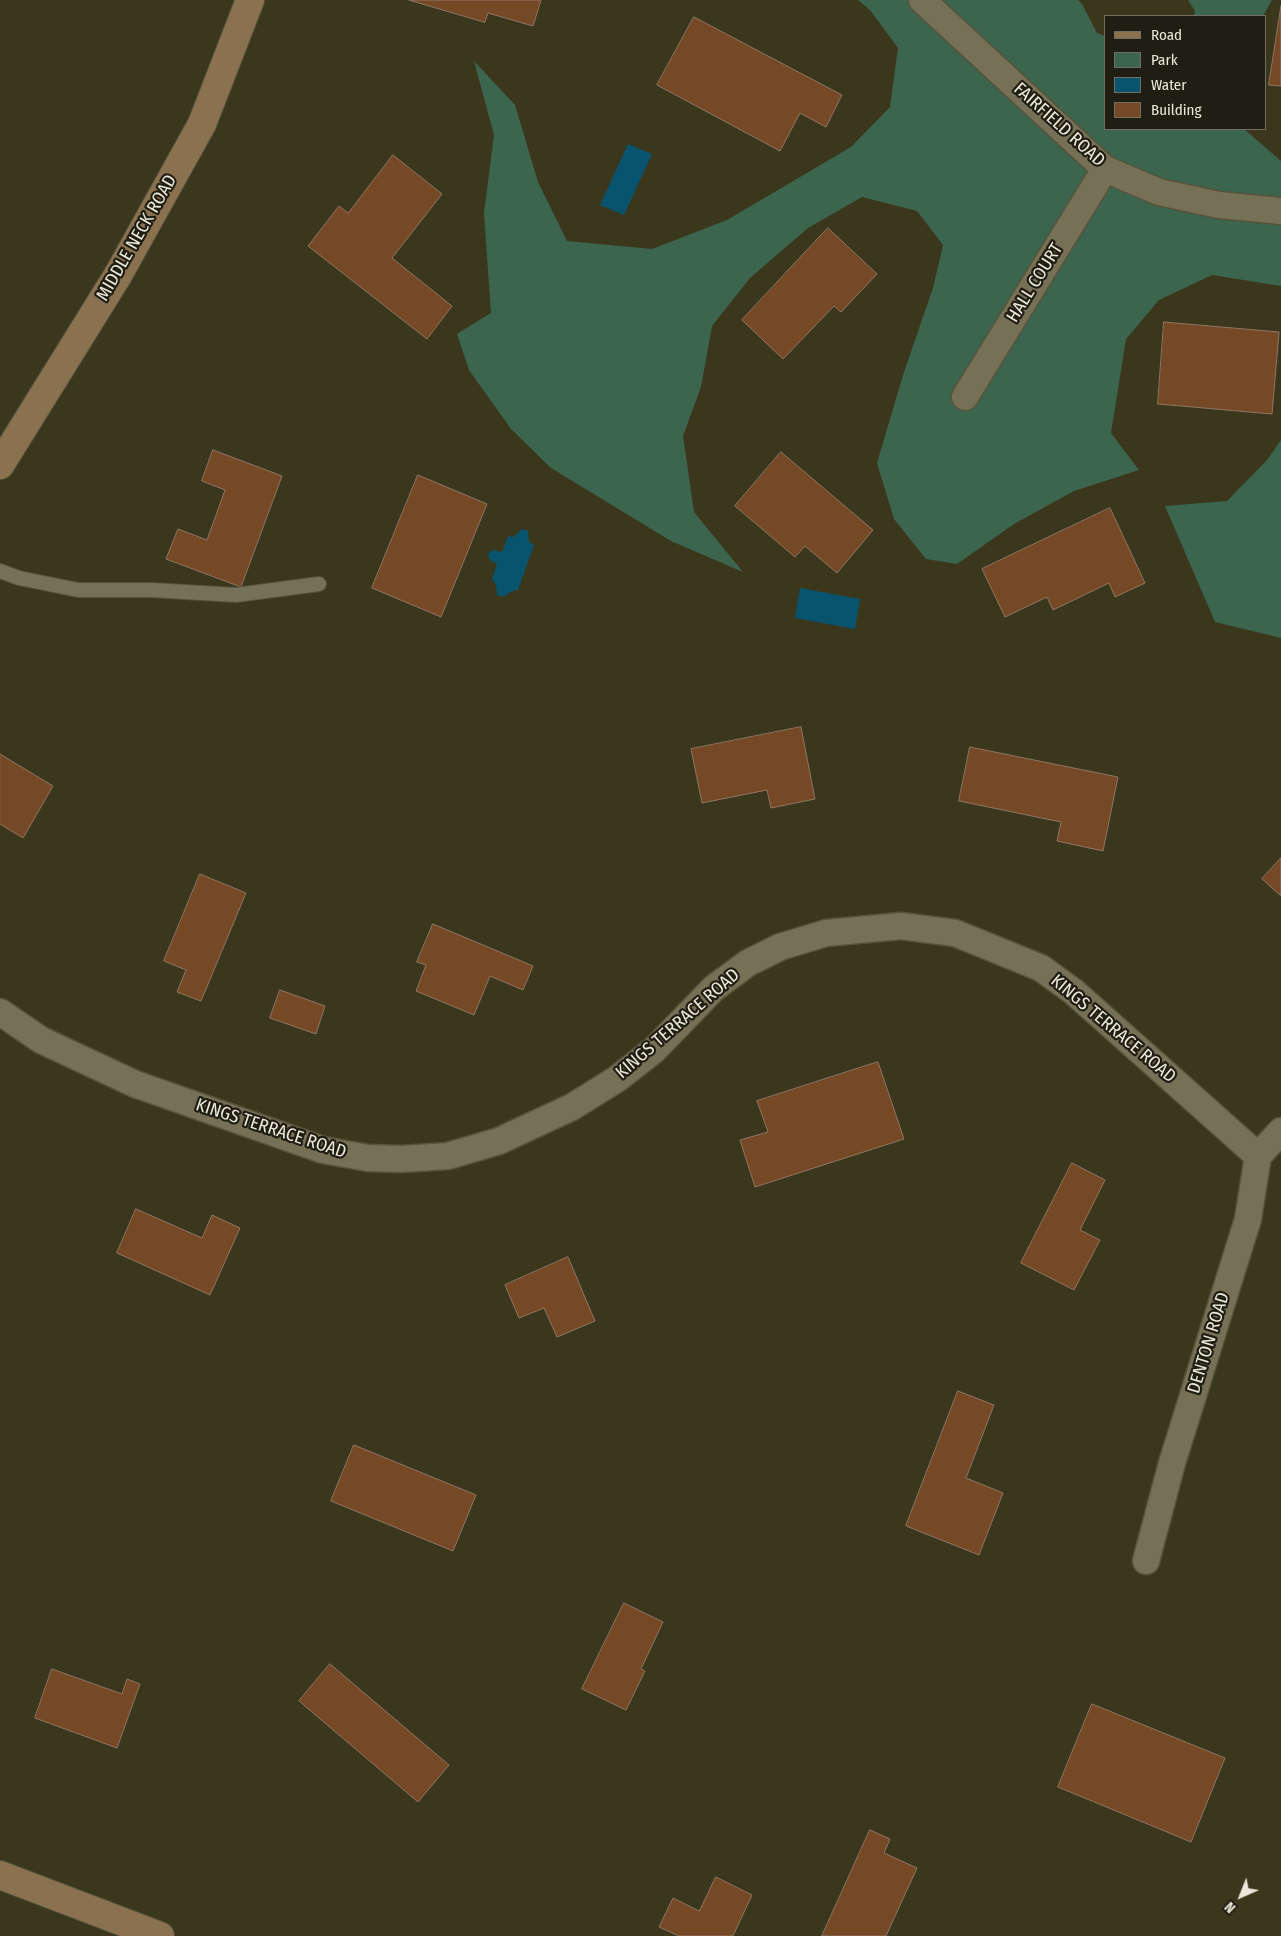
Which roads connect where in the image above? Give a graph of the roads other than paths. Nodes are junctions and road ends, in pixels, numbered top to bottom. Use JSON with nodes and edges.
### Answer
{"nodes":[{"id":1,"x":250,"y":0,"type":"edge"},
{"id":2,"x":922,"y":0,"type":"edge"},
{"id":3,"x":1105,"y":169,"type":"junction"},
{"id":4,"x":1281,"y":211,"type":"edge"},
{"id":5,"x":965,"y":397,"type":"dead end"},
{"id":6,"x":0,"y":465,"type":"edge"},
{"id":7,"x":0,"y":571,"type":"edge"},
{"id":8,"x":319,"y":584,"type":"dead end"},
{"id":9,"x":0,"y":1012,"type":"edge"},
{"id":10,"x":1281,"y":1131,"type":"edge"},
{"id":11,"x":1258,"y":1156,"type":"junction"},
{"id":12,"x":1146,"y":1561,"type":"dead end"},
{"id":13,"x":0,"y":1875,"type":"edge"},
{"id":14,"x":160,"y":1936,"type":"edge"}],
"edges":[{"from":1,"to":6,"type":"main road","name":"MIDDLE NECK ROAD"},
{"from":2,"to":3,"type":"street","name":"FAIRFIELD ROAD"},
{"from":3,"to":4,"type":"street","name":"FAIRFIELD ROAD"},
{"from":3,"to":5,"type":"street","name":"HALL COURT"},
{"from":7,"to":8,"type":"lane"},
{"from":9,"to":11,"type":"street","name":"KINGS TERRACE ROAD"},
{"from":10,"to":11,"type":"street"},
{"from":11,"to":12,"type":"street","name":"DENTON ROAD"},
{"from":13,"to":14,"type":"main road"}]}
